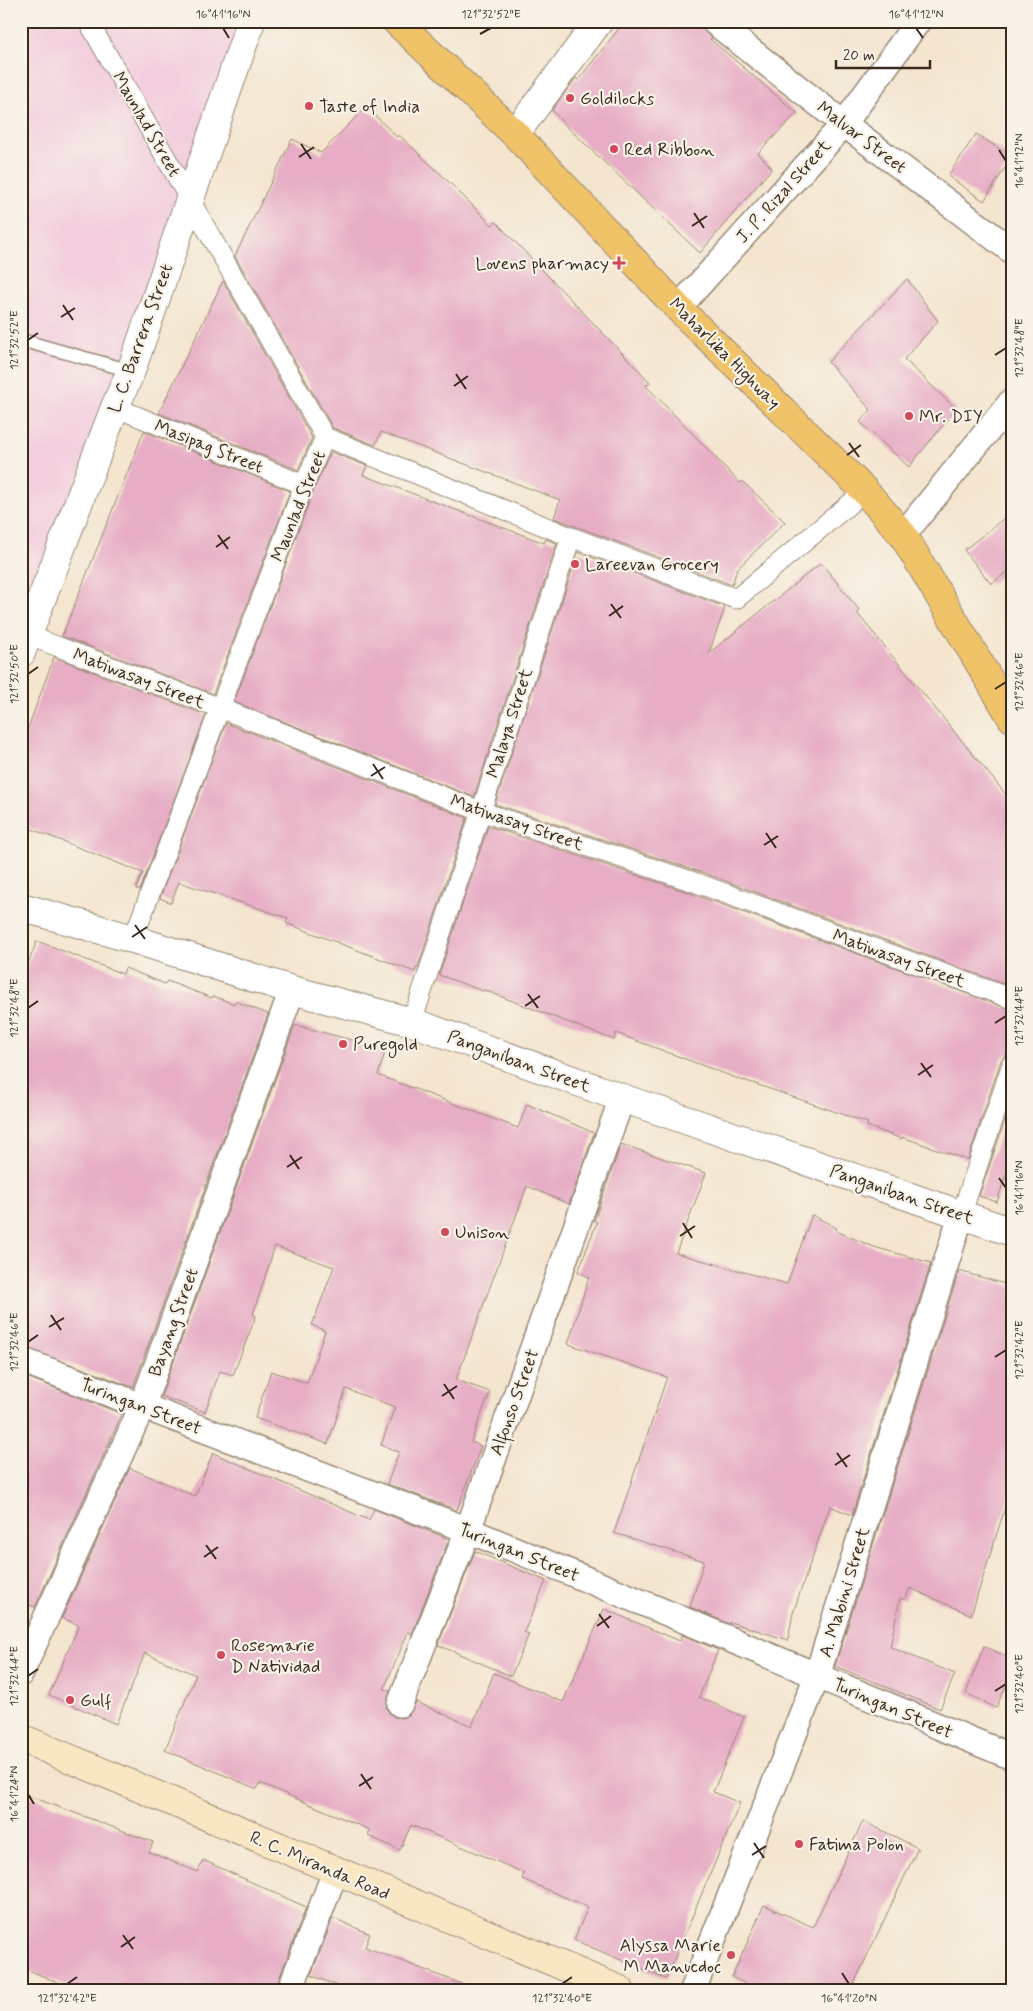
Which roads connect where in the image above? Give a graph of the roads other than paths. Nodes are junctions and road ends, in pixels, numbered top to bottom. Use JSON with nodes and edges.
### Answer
{"nodes":[{"id":1,"x":88,"y":21,"type":"edge"},
{"id":2,"x":251,"y":21,"type":"edge"},
{"id":3,"x":396,"y":21,"type":"edge"},
{"id":4,"x":599,"y":21,"type":"edge"},
{"id":5,"x":713,"y":21,"type":"edge"},
{"id":6,"x":918,"y":21,"type":"edge"},
{"id":7,"x":844,"y":124,"type":"junction"},
{"id":8,"x":515,"y":134,"type":"junction"},
{"id":9,"x":1012,"y":251,"type":"edge"},
{"id":10,"x":678,"y":308,"type":"junction"},
{"id":11,"x":21,"y":340,"type":"edge"},
{"id":12,"x":131,"y":370,"type":"junction"},
{"id":13,"x":1012,"y":401,"type":"edge"},
{"id":14,"x":115,"y":407,"type":"junction"},
{"id":15,"x":326,"y":438,"type":"junction"},
{"id":16,"x":304,"y":485,"type":"junction"},
{"id":17,"x":865,"y":491,"type":"junction"},
{"id":18,"x":903,"y":536,"type":"junction"},
{"id":19,"x":571,"y":537,"type":"junction"},
{"id":20,"x":24,"y":644,"type":"edge"},
{"id":21,"x":220,"y":708,"type":"junction"},
{"id":22,"x":1010,"y":711,"type":"edge"},
{"id":23,"x":480,"y":811,"type":"junction"},
{"id":24,"x":21,"y":907,"type":"edge"},
{"id":25,"x":133,"y":939,"type":"junction"},
{"id":26,"x":292,"y":990,"type":"junction"},
{"id":27,"x":1012,"y":999,"type":"edge"},
{"id":28,"x":412,"y":1022,"type":"junction"},
{"id":29,"x":1012,"y":1064,"type":"edge"},
{"id":30,"x":622,"y":1098,"type":"junction"},
{"id":31,"x":961,"y":1215,"type":"junction"},
{"id":32,"x":1012,"y":1232,"type":"edge"},
{"id":33,"x":21,"y":1360,"type":"edge"},
{"id":34,"x":142,"y":1406,"type":"junction"},
{"id":35,"x":468,"y":1530,"type":"junction"},
{"id":36,"x":21,"y":1673,"type":"edge"},
{"id":37,"x":817,"y":1676,"type":"junction"},
{"id":38,"x":400,"y":1704,"type":"dead end"},
{"id":39,"x":21,"y":1738,"type":"edge"},
{"id":40,"x":1012,"y":1757,"type":"edge"},
{"id":41,"x":336,"y":1872,"type":"junction"},
{"id":42,"x":290,"y":1990,"type":"edge"},
{"id":43,"x":620,"y":1990,"type":"edge"},
{"id":44,"x":693,"y":1990,"type":"edge"}],
"edges":[{"from":1,"to":15,"type":"street","name":"Maunlad Street"},
{"from":2,"to":12,"type":"street","name":"L. C. Barrera Street"},
{"from":3,"to":8,"type":"main road","name":"Maharlika Highway"},
{"from":4,"to":8,"type":"street"},
{"from":5,"to":7,"type":"street","name":"Malvar Street"},
{"from":6,"to":7,"type":"street","name":"J. P. Rizal Street"},
{"from":7,"to":9,"type":"street","name":"Malvar Street"},
{"from":7,"to":10,"type":"street","name":"J. P. Rizal Street"},
{"from":8,"to":10,"type":"main road","name":"Maharlika Highway"},
{"from":10,"to":17,"type":"main road","name":"Maharlika Highway"},
{"from":11,"to":12,"type":"lane"},
{"from":12,"to":14,"type":"street","name":"L. C. Barrera Street"},
{"from":13,"to":18,"type":"street"},
{"from":14,"to":16,"type":"street","name":"Masipag Street"},
{"from":14,"to":20,"type":"street","name":"L. C. Barrera Street"},
{"from":15,"to":16,"type":"street","name":"Maunlad Street"},
{"from":15,"to":19,"type":"street"},
{"from":16,"to":21,"type":"street","name":"Maunlad Street"},
{"from":17,"to":18,"type":"main road","name":"Maharlika Highway"},
{"from":17,"to":19,"type":"street"},
{"from":18,"to":22,"type":"main road","name":"Maharlika Highway"},
{"from":19,"to":23,"type":"street","name":"Malaya Street"},
{"from":20,"to":21,"type":"street","name":"Matiwasay Street"},
{"from":21,"to":23,"type":"street","name":"Matiwasay Street"},
{"from":21,"to":25,"type":"street","name":"Maunlad Street"},
{"from":23,"to":27,"type":"street","name":"Matiwasay Street"},
{"from":23,"to":28,"type":"street","name":"Malaya Street"},
{"from":24,"to":25,"type":"street","name":"Panganiban Street"},
{"from":25,"to":26,"type":"street","name":"Panganiban Street"},
{"from":26,"to":28,"type":"street","name":"Panganiban Street"},
{"from":26,"to":34,"type":"street","name":"Bayang Street"},
{"from":28,"to":30,"type":"street","name":"Panganiban Street"},
{"from":29,"to":31,"type":"street"},
{"from":30,"to":31,"type":"street","name":"Panganiban Street"},
{"from":30,"to":35,"type":"street","name":"Alfonso Street"},
{"from":31,"to":32,"type":"street","name":"Panganiban Street"},
{"from":31,"to":37,"type":"street","name":"A. Mabini Street"},
{"from":33,"to":34,"type":"street","name":"Turingan Street"},
{"from":34,"to":35,"type":"street","name":"Turingan Street"},
{"from":34,"to":36,"type":"street","name":"Bayang Street"},
{"from":35,"to":37,"type":"street","name":"Turingan Street"},
{"from":35,"to":38,"type":"street","name":"Alfonso Street"},
{"from":37,"to":40,"type":"street","name":"Turingan Street"},
{"from":37,"to":44,"type":"street","name":"A. Mabini Street"},
{"from":39,"to":41,"type":"main road","name":"R. C. Miranda Road"},
{"from":41,"to":42,"type":"street"},
{"from":41,"to":43,"type":"main road","name":"R. C. Miranda Road"}]}
